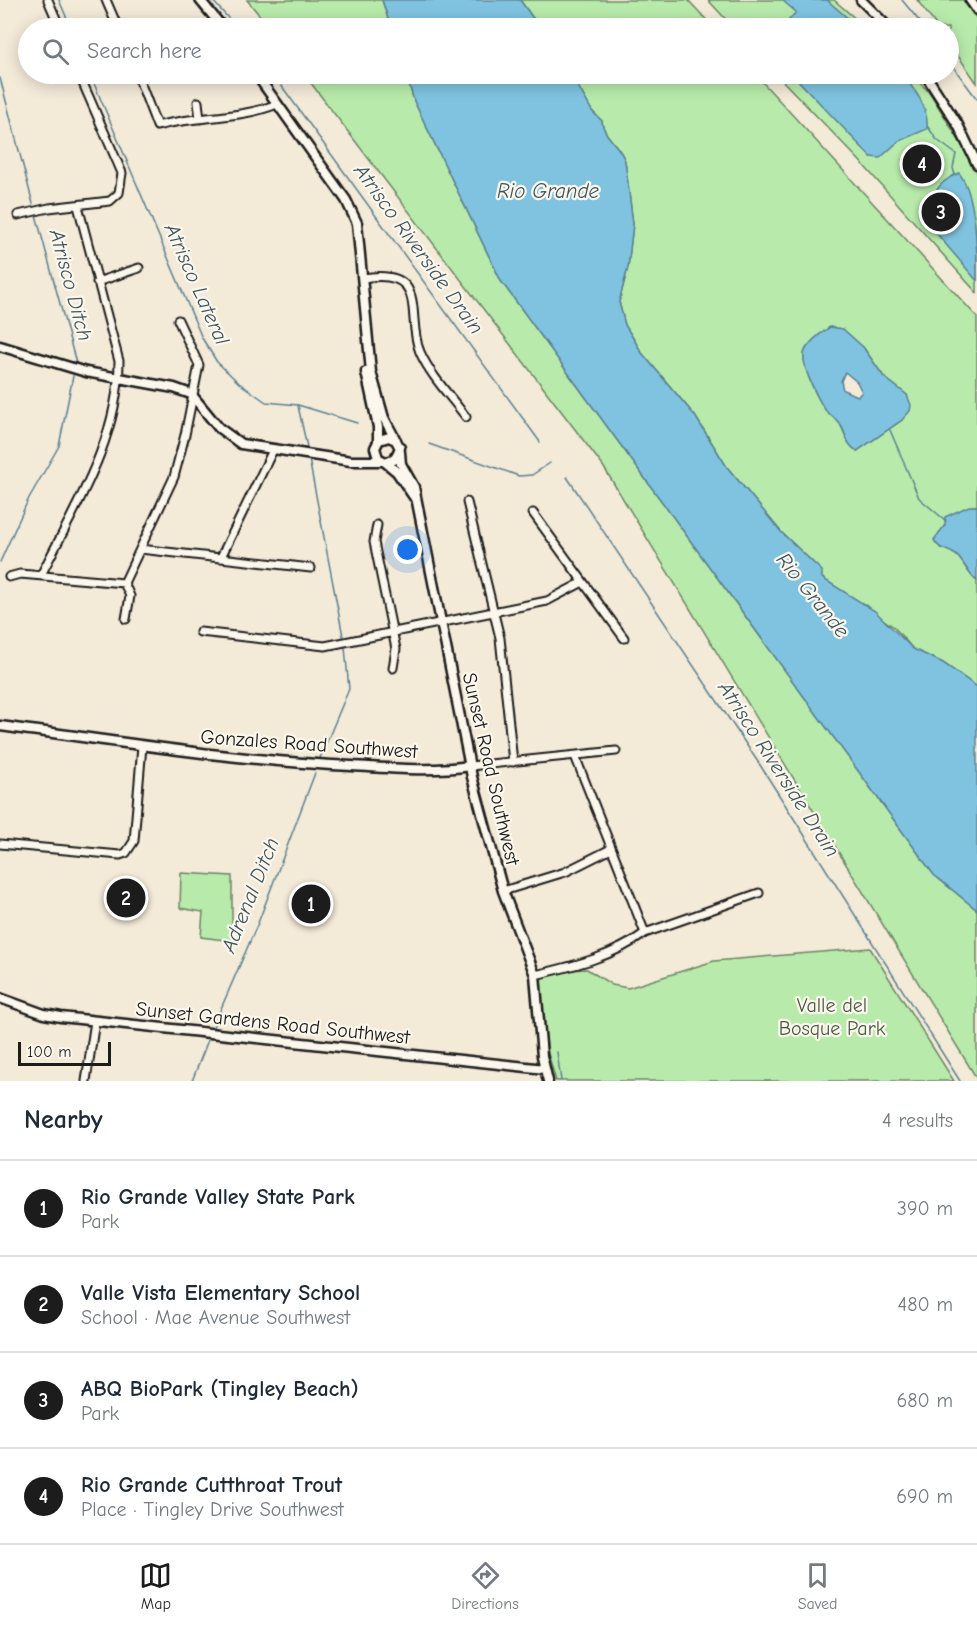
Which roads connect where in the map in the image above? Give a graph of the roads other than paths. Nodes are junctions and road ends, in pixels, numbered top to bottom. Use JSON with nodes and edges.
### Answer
{"nodes":[{"id":1,"x":48,"y":0,"type":"edge"},
{"id":2,"x":106,"y":0,"type":"edge"},
{"id":3,"x":200,"y":0,"type":"edge"},
{"id":4,"x":861,"y":0,"type":"edge"},
{"id":5,"x":970,"y":0,"type":"edge"},
{"id":6,"x":977,"y":10,"type":"edge"},
{"id":7,"x":56,"y":18,"type":"edge"},
{"id":8,"x":114,"y":18,"type":"edge"},
{"id":9,"x":215,"y":18,"type":"edge"},
{"id":10,"x":879,"y":18,"type":"edge"},
{"id":11,"x":83,"y":84,"type":"edge"},
{"id":12,"x":141,"y":84,"type":"edge"},
{"id":13,"x":263,"y":84,"type":"edge"},
{"id":14,"x":931,"y":84,"type":"edge"},
{"id":15,"x":198,"y":102,"type":"dead end"},
{"id":16,"x":277,"y":104,"type":"junction"},
{"id":17,"x":201,"y":119,"type":"junction"},
{"id":18,"x":977,"y":164,"type":"edge"},
{"id":19,"x":78,"y":206,"type":"junction"},
{"id":20,"x":18,"y":215,"type":"dead end"},
{"id":21,"x":139,"y":268,"type":"dead end"},
{"id":22,"x":363,"y":278,"type":"junction"},
{"id":23,"x":97,"y":282,"type":"junction"},
{"id":24,"x":178,"y":320,"type":"dead end"},
{"id":25,"x":365,"y":327,"type":"junction"},
{"id":26,"x":0,"y":346,"type":"edge"},
{"id":27,"x":119,"y":378,"type":"junction"},
{"id":28,"x":191,"y":394,"type":"junction"},
{"id":29,"x":466,"y":417,"type":"dead end"},
{"id":30,"x":396,"y":440,"type":"junction"},
{"id":31,"x":377,"y":443,"type":"junction"},
{"id":32,"x":273,"y":450,"type":"junction"},
{"id":33,"x":400,"y":452,"type":"junction"},
{"id":34,"x":326,"y":456,"type":"junction"},
{"id":35,"x":384,"y":461,"type":"junction"},
{"id":36,"x":414,"y":497,"type":"junction"},
{"id":37,"x":467,"y":502,"type":"dead end"},
{"id":38,"x":533,"y":513,"type":"dead end"},
{"id":39,"x":377,"y":525,"type":"dead end"},
{"id":40,"x":140,"y":549,"type":"junction"},
{"id":41,"x":221,"y":557,"type":"junction"},
{"id":42,"x":311,"y":568,"type":"dead end"},
{"id":43,"x":41,"y":575,"type":"junction"},
{"id":44,"x":9,"y":577,"type":"dead end"},
{"id":45,"x":583,"y":582,"type":"junction"},
{"id":46,"x":124,"y":583,"type":"junction"},
{"id":47,"x":493,"y":612,"type":"junction"},
{"id":48,"x":126,"y":619,"type":"dead end"},
{"id":49,"x":441,"y":622,"type":"junction"},
{"id":50,"x":200,"y":632,"type":"dead end"},
{"id":51,"x":393,"y":632,"type":"junction"},
{"id":52,"x":624,"y":638,"type":"dead end"},
{"id":53,"x":393,"y":668,"type":"dead end"},
{"id":54,"x":0,"y":726,"type":"edge"},
{"id":55,"x":142,"y":746,"type":"junction"},
{"id":56,"x":616,"y":751,"type":"dead end"},
{"id":57,"x":575,"y":756,"type":"junction"},
{"id":58,"x":513,"y":762,"type":"junction"},
{"id":59,"x":470,"y":766,"type":"junction"},
{"id":60,"x":0,"y":844,"type":"edge"},
{"id":61,"x":611,"y":849,"type":"junction"},
{"id":62,"x":503,"y":891,"type":"junction"},
{"id":63,"x":759,"y":893,"type":"dead end"},
{"id":64,"x":645,"y":933,"type":"junction"},
{"id":65,"x":535,"y":975,"type":"junction"},
{"id":66,"x":0,"y":998,"type":"edge"},
{"id":67,"x":95,"y":1021,"type":"junction"},
{"id":68,"x":544,"y":1069,"type":"junction"},
{"id":69,"x":86,"y":1081,"type":"edge"},
{"id":70,"x":548,"y":1081,"type":"edge"}],
"edges":[{"from":1,"to":7,"type":"street"},
{"from":2,"to":8,"type":"street"},
{"from":3,"to":9,"type":"street"},
{"from":4,"to":10,"type":"street"},
{"from":5,"to":6,"type":"street"},
{"from":11,"to":19,"type":"street"},
{"from":12,"to":17,"type":"street"},
{"from":13,"to":16,"type":"street"},
{"from":14,"to":18,"type":"street"},
{"from":15,"to":17,"type":"street"},
{"from":16,"to":17,"type":"street"},
{"from":16,"to":22,"type":"street"},
{"from":19,"to":20,"type":"street"},
{"from":19,"to":23,"type":"street"},
{"from":21,"to":23,"type":"street"},
{"from":22,"to":25,"type":"street"},
{"from":22,"to":29,"type":"street"},
{"from":23,"to":27,"type":"street"},
{"from":24,"to":28,"type":"street"},
{"from":25,"to":30,"type":"street"},
{"from":25,"to":31,"type":"street"},
{"from":26,"to":27,"type":"street"},
{"from":27,"to":28,"type":"street"},
{"from":27,"to":43,"type":"street"},
{"from":28,"to":32,"type":"street"},
{"from":28,"to":40,"type":"street"},
{"from":30,"to":31,"type":"street"},
{"from":30,"to":33,"type":"street"},
{"from":31,"to":34,"type":"street"},
{"from":31,"to":35,"type":"street"},
{"from":32,"to":34,"type":"street"},
{"from":32,"to":41,"type":"street"},
{"from":33,"to":35,"type":"street"},
{"from":33,"to":36,"type":"street","name":"Sunset Road Southwest"},
{"from":34,"to":35,"type":"street"},
{"from":35,"to":36,"type":"street","name":"Sunset Road Southwest"},
{"from":36,"to":49,"type":"street","name":"Sunset Road Southwest"},
{"from":37,"to":47,"type":"street"},
{"from":38,"to":45,"type":"street"},
{"from":39,"to":51,"type":"street"},
{"from":40,"to":41,"type":"street"},
{"from":40,"to":46,"type":"street"},
{"from":41,"to":42,"type":"street"},
{"from":43,"to":44,"type":"street"},
{"from":43,"to":46,"type":"street"},
{"from":45,"to":47,"type":"street"},
{"from":45,"to":52,"type":"street"},
{"from":46,"to":48,"type":"street"},
{"from":47,"to":49,"type":"street"},
{"from":47,"to":58,"type":"street"},
{"from":49,"to":51,"type":"street"},
{"from":49,"to":59,"type":"street","name":"Sunset Road Southwest"},
{"from":50,"to":51,"type":"street"},
{"from":51,"to":53,"type":"street"},
{"from":54,"to":55,"type":"street","name":"Gonzales Road Southwest"},
{"from":55,"to":59,"type":"street","name":"Gonzales Road Southwest"},
{"from":55,"to":60,"type":"street"},
{"from":56,"to":57,"type":"street","name":"Gonzales Road Southwest"},
{"from":57,"to":58,"type":"street","name":"Gonzales Road Southwest"},
{"from":57,"to":61,"type":"street"},
{"from":58,"to":59,"type":"street","name":"Gonzales Road Southwest"},
{"from":59,"to":62,"type":"street","name":"Sunset Road Southwest"},
{"from":61,"to":62,"type":"street"},
{"from":61,"to":64,"type":"street"},
{"from":62,"to":65,"type":"street","name":"Sunset Road Southwest"},
{"from":63,"to":64,"type":"street"},
{"from":64,"to":65,"type":"street"},
{"from":65,"to":68,"type":"street","name":"Sunset Road Southwest"},
{"from":66,"to":67,"type":"street","name":"Sunset Gardens Road Southwest"},
{"from":67,"to":68,"type":"street","name":"Sunset Gardens Road Southwest"},
{"from":67,"to":69,"type":"street"},
{"from":68,"to":70,"type":"street","name":"Sunset Road Southwest"}]}
